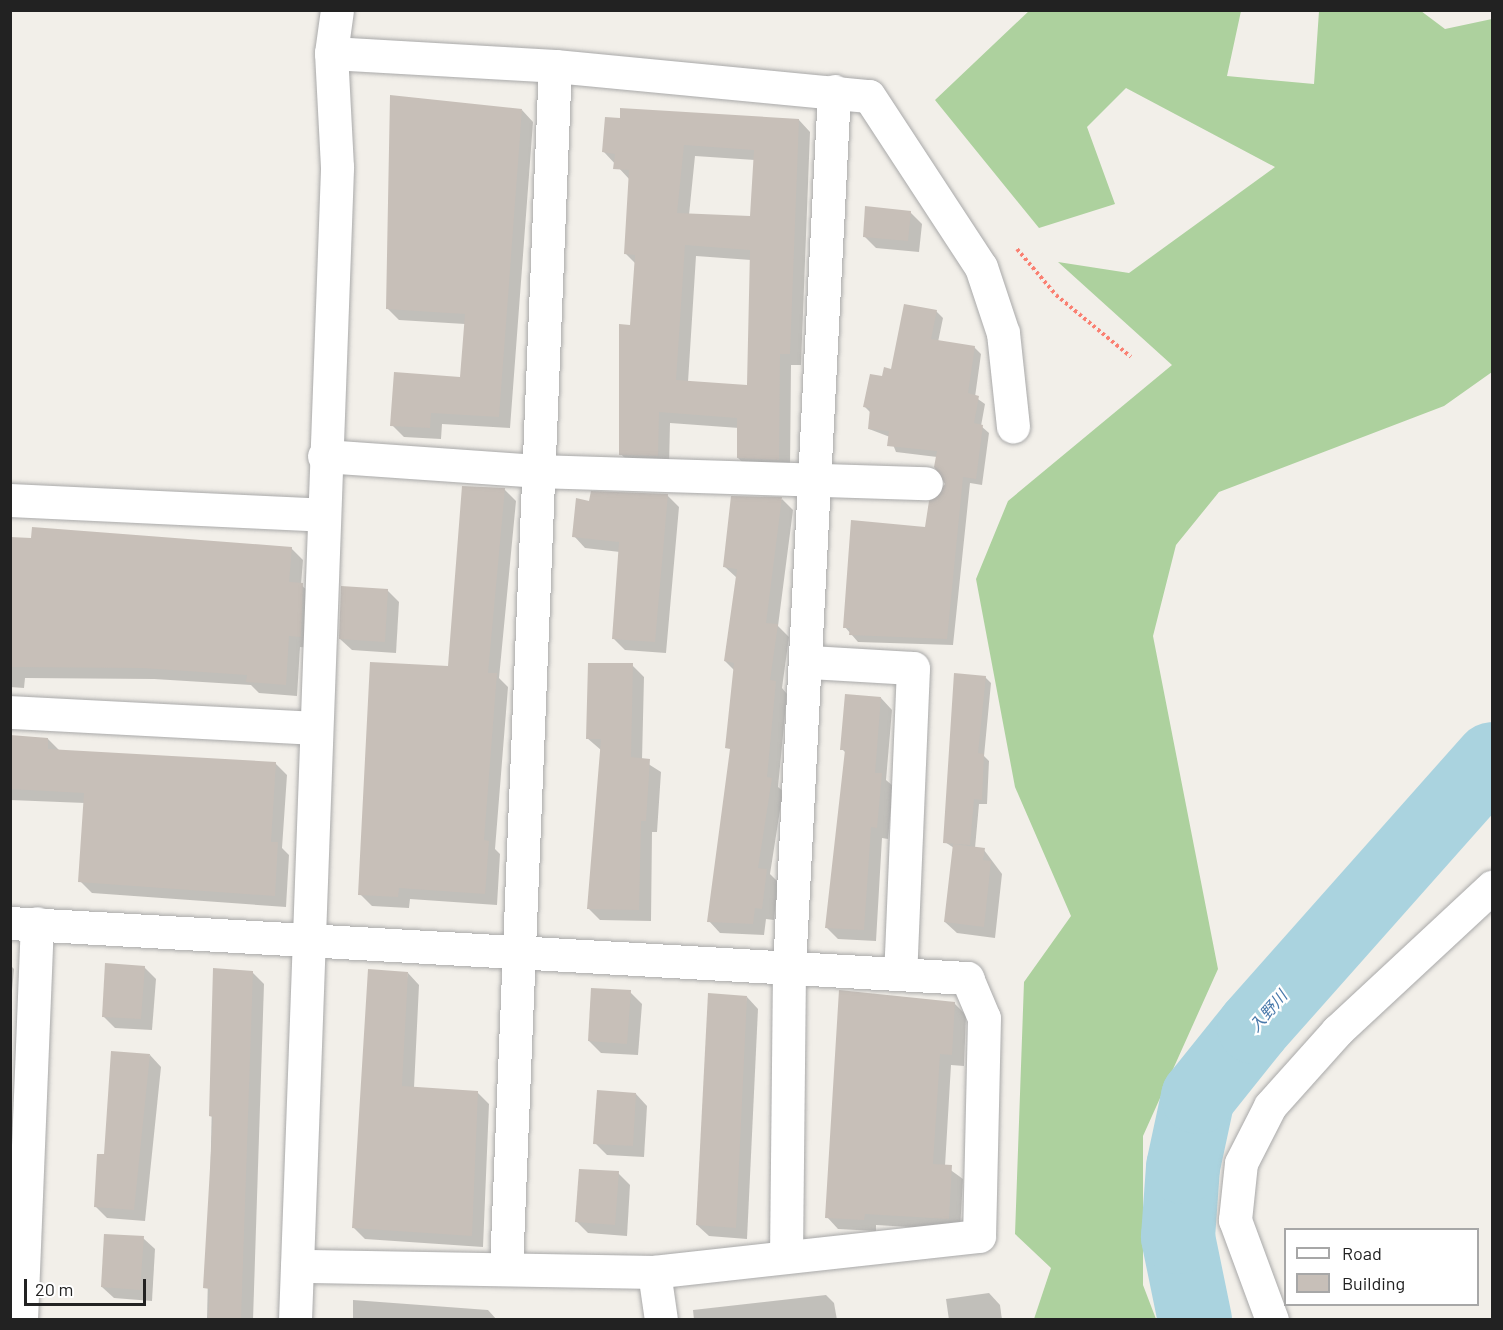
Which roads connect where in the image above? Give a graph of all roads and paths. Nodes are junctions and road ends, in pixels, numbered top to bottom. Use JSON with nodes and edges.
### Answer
{"nodes":[{"id":1,"x":337,"y":10,"type":"edge"},
{"id":2,"x":330,"y":53,"type":"junction"},
{"id":3,"x":555,"y":66,"type":"junction"},
{"id":4,"x":834,"y":92,"type":"junction"},
{"id":5,"x":1010,"y":242,"type":"dead end"},
{"id":6,"x":1131,"y":357,"type":"dead end"},
{"id":7,"x":1013,"y":426,"type":"dead end"},
{"id":8,"x":324,"y":456,"type":"junction"},
{"id":9,"x":536,"y":471,"type":"junction"},
{"id":10,"x":814,"y":477,"type":"junction"},
{"id":11,"x":926,"y":483,"type":"dead end"},
{"id":12,"x":10,"y":500,"type":"edge"},
{"id":13,"x":323,"y":514,"type":"junction"},
{"id":14,"x":809,"y":662,"type":"junction"},
{"id":15,"x":10,"y":712,"type":"edge"},
{"id":16,"x":315,"y":728,"type":"junction"},
{"id":17,"x":1492,"y":887,"type":"edge"},
{"id":18,"x":24,"y":923,"type":"edge"},
{"id":19,"x":305,"y":940,"type":"junction"},
{"id":20,"x":518,"y":948,"type":"junction"},
{"id":21,"x":789,"y":968,"type":"junction"},
{"id":22,"x":900,"y":972,"type":"junction"},
{"id":23,"x":786,"y":1256,"type":"junction"},
{"id":24,"x":297,"y":1266,"type":"junction"},
{"id":25,"x":506,"y":1268,"type":"junction"},
{"id":26,"x":654,"y":1272,"type":"junction"},
{"id":27,"x":21,"y":1320,"type":"edge"},
{"id":28,"x":295,"y":1320,"type":"edge"},
{"id":29,"x":661,"y":1320,"type":"edge"},
{"id":30,"x":1272,"y":1320,"type":"edge"}],
"edges":[{"from":1,"to":2,"type":"street"},
{"from":2,"to":3,"type":"street"},
{"from":2,"to":8,"type":"street"},
{"from":3,"to":4,"type":"street"},
{"from":3,"to":9,"type":"street"},
{"from":4,"to":7,"type":"street"},
{"from":4,"to":10,"type":"street"},
{"from":5,"to":6,"type":"path"},
{"from":8,"to":9,"type":"street"},
{"from":8,"to":13,"type":"street"},
{"from":9,"to":10,"type":"street"},
{"from":9,"to":20,"type":"street"},
{"from":10,"to":11,"type":"street"},
{"from":10,"to":14,"type":"street"},
{"from":12,"to":13,"type":"street"},
{"from":13,"to":16,"type":"street"},
{"from":14,"to":21,"type":"street"},
{"from":14,"to":22,"type":"street"},
{"from":15,"to":16,"type":"street"},
{"from":16,"to":19,"type":"street"},
{"from":17,"to":30,"type":"street"},
{"from":18,"to":19,"type":"street"},
{"from":18,"to":27,"type":"street"},
{"from":19,"to":20,"type":"street"},
{"from":19,"to":24,"type":"street"},
{"from":20,"to":21,"type":"street"},
{"from":20,"to":25,"type":"street"},
{"from":21,"to":22,"type":"street"},
{"from":21,"to":23,"type":"street"},
{"from":22,"to":23,"type":"street"},
{"from":23,"to":26,"type":"street"},
{"from":24,"to":25,"type":"street"},
{"from":24,"to":28,"type":"street"},
{"from":25,"to":26,"type":"street"},
{"from":26,"to":29,"type":"street"}]}
